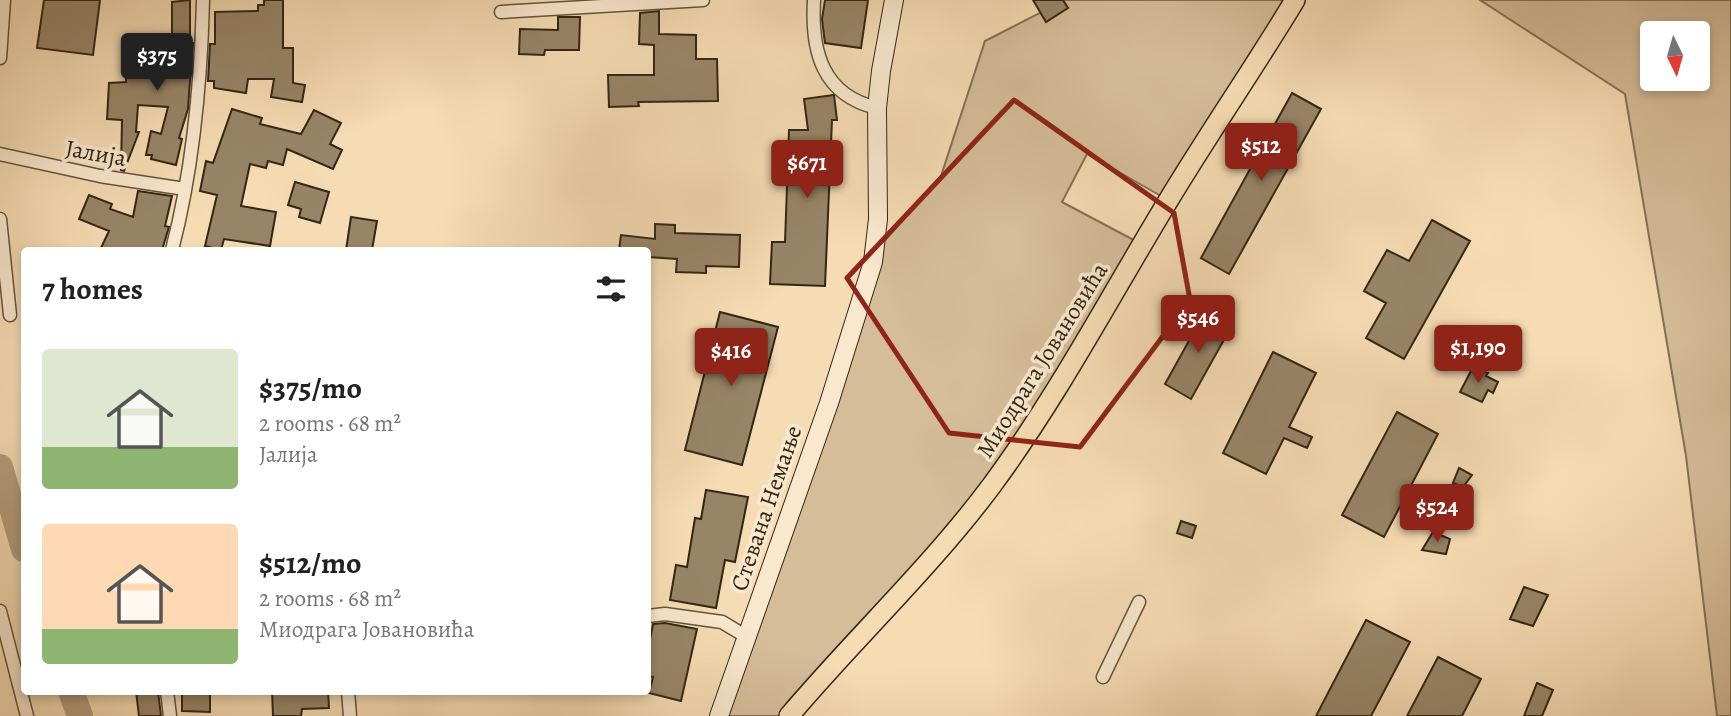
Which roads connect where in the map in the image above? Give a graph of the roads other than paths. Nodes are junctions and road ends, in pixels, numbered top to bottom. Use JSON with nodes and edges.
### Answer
{"nodes":[{"id":1,"x":4,"y":0,"type":"edge"},
{"id":2,"x":203,"y":0,"type":"edge"},
{"id":3,"x":703,"y":0,"type":"edge"},
{"id":4,"x":814,"y":0,"type":"edge"},
{"id":5,"x":894,"y":0,"type":"edge"},
{"id":6,"x":1296,"y":0,"type":"edge"},
{"id":7,"x":501,"y":12,"type":"dead end"},
{"id":8,"x":0,"y":58,"type":"edge"},
{"id":9,"x":877,"y":108,"type":"junction"},
{"id":10,"x":0,"y":154,"type":"edge"},
{"id":11,"x":185,"y":189,"type":"junction"},
{"id":12,"x":0,"y":219,"type":"edge"},
{"id":13,"x":173,"y":247,"type":"edge"},
{"id":14,"x":10,"y":315,"type":"dead end"},
{"id":15,"x":1139,"y":602,"type":"dead end"},
{"id":16,"x":0,"y":611,"type":"edge"},
{"id":17,"x":651,"y":616,"type":"edge"},
{"id":18,"x":747,"y":637,"type":"junction"},
{"id":19,"x":1103,"y":677,"type":"dead end"},
{"id":20,"x":21,"y":693,"type":"edge"},
{"id":21,"x":22,"y":695,"type":"edge"},
{"id":22,"x":167,"y":695,"type":"edge"},
{"id":23,"x":348,"y":695,"type":"edge"},
{"id":24,"x":27,"y":716,"type":"edge"},
{"id":25,"x":170,"y":716,"type":"edge"},
{"id":26,"x":350,"y":716,"type":"edge"},
{"id":27,"x":719,"y":716,"type":"edge"},
{"id":28,"x":789,"y":716,"type":"edge"}],
"edges":[{"from":1,"to":8,"type":"street"},
{"from":2,"to":11,"type":"street"},
{"from":3,"to":7,"type":"street"},
{"from":4,"to":9,"type":"street"},
{"from":5,"to":9,"type":"street","name":"Стевана Немање"},
{"from":6,"to":28,"type":"main road","name":"Миодрага Јовановића"},
{"from":9,"to":18,"type":"street","name":"Стевана Немање"},
{"from":10,"to":11,"type":"street","name":"Јалија"},
{"from":11,"to":13,"type":"street"},
{"from":12,"to":14,"type":"street"},
{"from":15,"to":19,"type":"street"},
{"from":16,"to":20,"type":"street"},
{"from":17,"to":18,"type":"street","name":"Стевана Немање"},
{"from":18,"to":27,"type":"street","name":"Стевана Немање"},
{"from":21,"to":24,"type":"street"},
{"from":22,"to":25,"type":"street"},
{"from":23,"to":26,"type":"street"}]}
